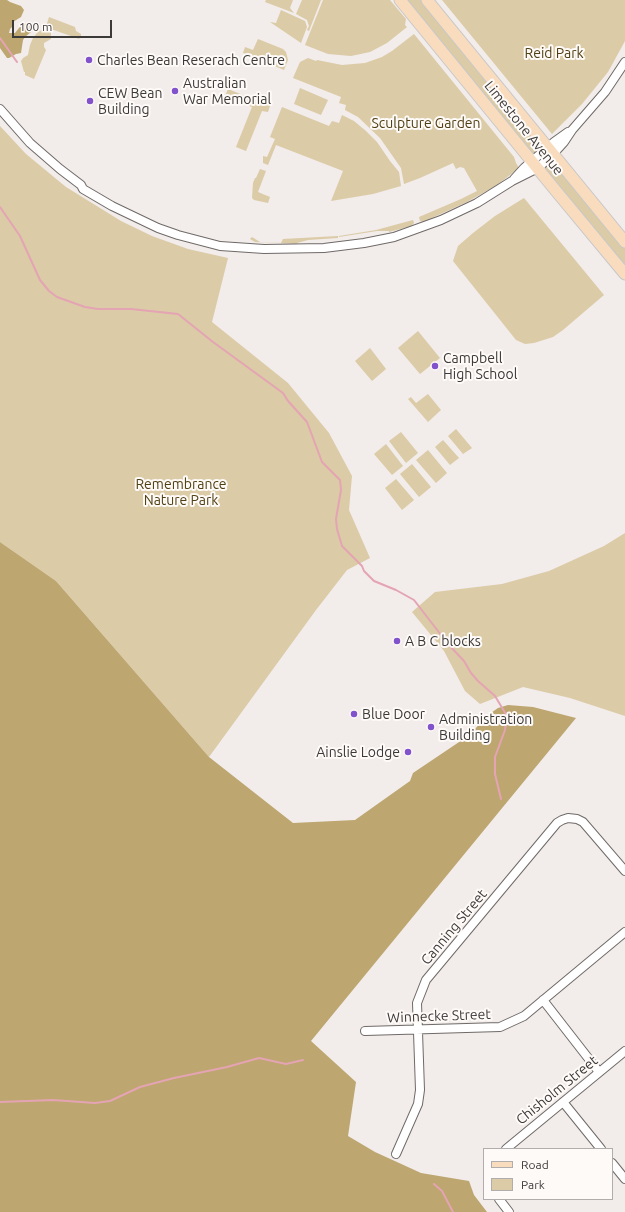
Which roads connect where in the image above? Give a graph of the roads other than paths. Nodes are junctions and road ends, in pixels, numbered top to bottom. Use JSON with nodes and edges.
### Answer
{"nodes":[{"id":1,"x":400,"y":0,"type":"edge"},
{"id":2,"x":427,"y":0,"type":"edge"},
{"id":3,"x":625,"y":62,"type":"edge"},
{"id":4,"x":0,"y":109,"type":"edge"},
{"id":5,"x":551,"y":151,"type":"junction"},
{"id":6,"x":535,"y":164,"type":"junction"},
{"id":7,"x":625,"y":242,"type":"edge"},
{"id":8,"x":625,"y":274,"type":"edge"},
{"id":9,"x":625,"y":871,"type":"edge"},
{"id":10,"x":625,"y":932,"type":"edge"},
{"id":11,"x":543,"y":1000,"type":"junction"},
{"id":12,"x":418,"y":1029,"type":"junction"},
{"id":13,"x":365,"y":1031,"type":"dead end"},
{"id":14,"x":625,"y":1051,"type":"edge"},
{"id":15,"x":599,"y":1072,"type":"junction"},
{"id":16,"x":563,"y":1102,"type":"junction"},
{"id":17,"x":507,"y":1148,"type":"edge"},
{"id":18,"x":600,"y":1148,"type":"edge"},
{"id":19,"x":396,"y":1154,"type":"dead end"},
{"id":20,"x":613,"y":1164,"type":"edge"},
{"id":21,"x":625,"y":1179,"type":"edge"},
{"id":22,"x":500,"y":1200,"type":"edge"},
{"id":23,"x":509,"y":1212,"type":"edge"}],
"edges":[{"from":1,"to":6,"type":"main road","name":"Limestone Avenue"},
{"from":2,"to":5,"type":"main road","name":"Limestone Avenue"},
{"from":3,"to":5,"type":"street"},
{"from":4,"to":6,"type":"street"},
{"from":5,"to":6,"type":"street"},
{"from":5,"to":7,"type":"main road","name":"Limestone Avenue"},
{"from":6,"to":8,"type":"main road","name":"Limestone Avenue"},
{"from":9,"to":12,"type":"street","name":"Canning Street"},
{"from":10,"to":11,"type":"street","name":"Winnecke Street"},
{"from":11,"to":12,"type":"street","name":"Winnecke Street"},
{"from":11,"to":15,"type":"street"},
{"from":12,"to":13,"type":"street","name":"Winnecke Street"},
{"from":12,"to":19,"type":"street","name":"Canning Street"},
{"from":14,"to":15,"type":"street","name":"Chisholm Street"},
{"from":15,"to":16,"type":"street","name":"Chisholm Street"},
{"from":16,"to":17,"type":"street","name":"Chisholm Street"},
{"from":16,"to":18,"type":"street"},
{"from":20,"to":21,"type":"street"},
{"from":22,"to":23,"type":"street"}]}
